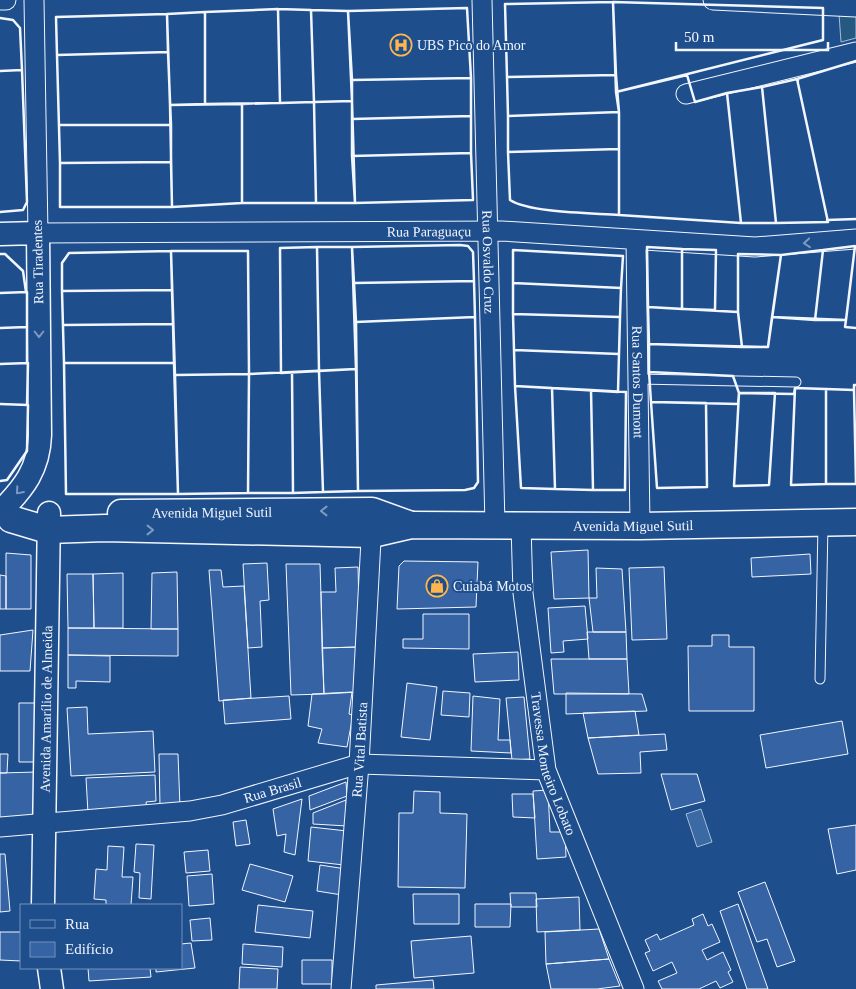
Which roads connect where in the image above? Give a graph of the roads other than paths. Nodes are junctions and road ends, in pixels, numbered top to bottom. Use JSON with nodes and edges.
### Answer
{"nodes":[{"id":1,"x":0,"y":0,"type":"edge"},
{"id":2,"x":6,"y":0,"type":"edge"},
{"id":3,"x":34,"y":0,"type":"edge"},
{"id":4,"x":482,"y":0,"type":"edge"},
{"id":5,"x":713,"y":0,"type":"edge"},
{"id":6,"x":801,"y":2,"type":"edge"},
{"id":7,"x":856,"y":7,"type":"edge"},
{"id":8,"x":856,"y":52,"type":"edge"},
{"id":9,"x":686,"y":94,"type":"dead end"},
{"id":10,"x":488,"y":231,"type":"junction"},
{"id":11,"x":38,"y":233,"type":"junction"},
{"id":12,"x":0,"y":234,"type":"edge"},
{"id":13,"x":856,"y":239,"type":"edge"},
{"id":14,"x":636,"y":240,"type":"junction"},
{"id":15,"x":638,"y":379,"type":"junction"},
{"id":16,"x":796,"y":382,"type":"dead end"},
{"id":17,"x":4,"y":517,"type":"edge"},
{"id":18,"x":49,"y":521,"type":"junction"},
{"id":19,"x":856,"y":522,"type":"edge"},
{"id":20,"x":372,"y":523,"type":"junction"},
{"id":21,"x":823,"y":523,"type":"junction"},
{"id":22,"x":508,"y":526,"type":"junction"},
{"id":23,"x":640,"y":526,"type":"junction"},
{"id":24,"x":820,"y":679,"type":"dead end"},
{"id":25,"x":359,"y":764,"type":"junction"},
{"id":26,"x":546,"y":770,"type":"junction"},
{"id":27,"x":44,"y":825,"type":"junction"},
{"id":28,"x":0,"y":827,"type":"edge"},
{"id":29,"x":43,"y":904,"type":"edge"},
{"id":30,"x":49,"y":969,"type":"edge"},
{"id":31,"x":52,"y":989,"type":"edge"},
{"id":32,"x":341,"y":989,"type":"edge"},
{"id":33,"x":634,"y":989,"type":"edge"}],
"edges":[{"from":1,"to":2,"type":"street"},
{"from":3,"to":11,"type":"street","name":"Rua Tiradentes"},
{"from":4,"to":10,"type":"street","name":"Rua Osvaldo Cruz"},
{"from":5,"to":6,"type":"street"},
{"from":6,"to":7,"type":"street"},
{"from":8,"to":9,"type":"street"},
{"from":10,"to":11,"type":"street","name":"Rua Paraguaçu"},
{"from":10,"to":14,"type":"street","name":"Rua Paraguaçu"},
{"from":10,"to":22,"type":"street","name":"Rua Osvaldo Cruz"},
{"from":11,"to":12,"type":"street","name":"Rua Paraguaçu"},
{"from":11,"to":17,"type":"street","name":"Rua Tiradentes","one_way":true},
{"from":13,"to":14,"type":"street","name":"Rua Paraguaçu","one_way":true},
{"from":14,"to":15,"type":"street","name":"Rua Santos Dumont"},
{"from":15,"to":16,"type":"lane"},
{"from":15,"to":23,"type":"street","name":"Rua Santos Dumont"},
{"from":17,"to":18,"type":"main road","name":"Avenida Miguel Sutil"},
{"from":18,"to":20,"type":"main road","name":"Avenida Miguel Sutil"},
{"from":18,"to":27,"type":"street","name":"Avenida Amarílio de Almeida"},
{"from":19,"to":21,"type":"main road","name":"Avenida Miguel Sutil"},
{"from":20,"to":22,"type":"main road","name":"Avenida Miguel Sutil"},
{"from":20,"to":25,"type":"street","name":"Rua Vital Batista"},
{"from":21,"to":23,"type":"main road","name":"Avenida Miguel Sutil"},
{"from":21,"to":24,"type":"lane"},
{"from":22,"to":23,"type":"main road","name":"Avenida Miguel Sutil"},
{"from":22,"to":26,"type":"street","name":"Travessa Monteiro Lobato"},
{"from":25,"to":26,"type":"street","name":"Rua Brasil"},
{"from":25,"to":27,"type":"street","name":"Rua Brasil"},
{"from":25,"to":32,"type":"street","name":"Rua Vital Batista"},
{"from":26,"to":33,"type":"street","name":"Travessa Monteiro Lobato"},
{"from":27,"to":28,"type":"street","name":"Rua Brasil"},
{"from":27,"to":29,"type":"street","name":"Avenida Amarílio de Almeida"},
{"from":30,"to":31,"type":"street"}]}
